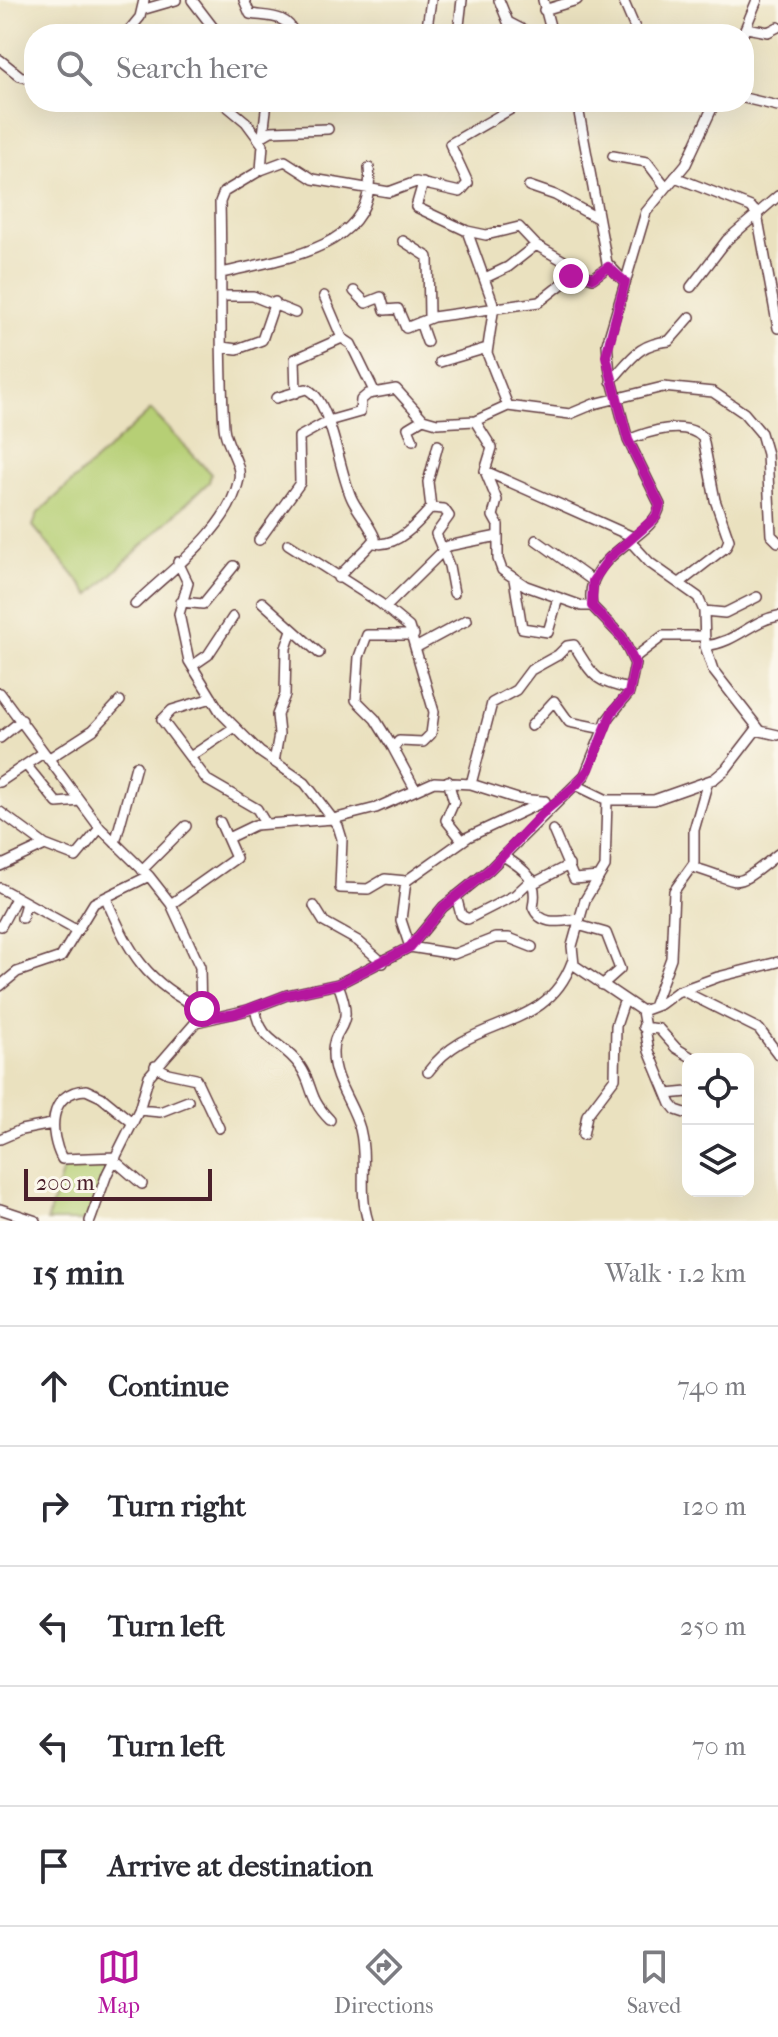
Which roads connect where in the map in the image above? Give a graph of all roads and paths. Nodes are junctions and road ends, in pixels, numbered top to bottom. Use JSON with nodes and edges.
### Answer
{"nodes":[{"id":1,"x":176,"y":0,"type":"edge"},
{"id":2,"x":192,"y":0,"type":"edge"},
{"id":3,"x":244,"y":0,"type":"edge"},
{"id":4,"x":431,"y":0,"type":"edge"},
{"id":5,"x":462,"y":0,"type":"edge"},
{"id":6,"x":499,"y":0,"type":"edge"},
{"id":7,"x":577,"y":0,"type":"edge"},
{"id":8,"x":623,"y":0,"type":"edge"},
{"id":9,"x":757,"y":0,"type":"edge"},
{"id":10,"x":144,"y":4,"type":"edge"},
{"id":11,"x":544,"y":5,"type":"edge"},
{"id":12,"x":132,"y":24,"type":"edge"},
{"id":13,"x":210,"y":24,"type":"edge"},
{"id":14,"x":288,"y":24,"type":"edge"},
{"id":15,"x":427,"y":24,"type":"edge"},
{"id":16,"x":459,"y":24,"type":"edge"},
{"id":17,"x":512,"y":24,"type":"edge"},
{"id":18,"x":633,"y":24,"type":"edge"},
{"id":19,"x":748,"y":24,"type":"edge"},
{"id":20,"x":778,"y":27,"type":"edge"},
{"id":21,"x":754,"y":31,"type":"edge"},
{"id":22,"x":0,"y":60,"type":"edge"},
{"id":23,"x":24,"y":77,"type":"edge"},
{"id":24,"x":754,"y":100,"type":"edge"},
{"id":25,"x":778,"y":106,"type":"edge"},
{"id":26,"x":233,"y":112,"type":"edge"},
{"id":27,"x":265,"y":112,"type":"edge"},
{"id":28,"x":503,"y":112,"type":"edge"},
{"id":29,"x":579,"y":112,"type":"edge"},
{"id":30,"x":712,"y":112,"type":"edge"},
{"id":31,"x":328,"y":129,"type":"dead end"},
{"id":32,"x":261,"y":137,"type":"junction"},
{"id":33,"x":613,"y":156,"type":"dead end"},
{"id":34,"x":369,"y":168,"type":"dead end"},
{"id":35,"x":261,"y":170,"type":"junction"},
{"id":36,"x":675,"y":177,"type":"junction"},
{"id":37,"x":423,"y":183,"type":"junction"},
{"id":38,"x":529,"y":186,"type":"dead end"},
{"id":39,"x":666,"y":187,"type":"junction"},
{"id":40,"x":370,"y":188,"type":"junction"},
{"id":41,"x":778,"y":196,"type":"edge"},
{"id":42,"x":757,"y":214,"type":"junction"},
{"id":43,"x":597,"y":218,"type":"junction"},
{"id":44,"x":467,"y":231,"type":"junction"},
{"id":45,"x":403,"y":241,"type":"dead end"},
{"id":46,"x":536,"y":245,"type":"junction"},
{"id":47,"x":608,"y":267,"type":"junction"},
{"id":48,"x":222,"y":273,"type":"junction"},
{"id":49,"x":576,"y":273,"type":"junction"},
{"id":50,"x":485,"y":278,"type":"junction"},
{"id":51,"x":625,"y":282,"type":"junction"},
{"id":52,"x":691,"y":287,"type":"dead end"},
{"id":53,"x":354,"y":291,"type":"dead end"},
{"id":54,"x":222,"y":296,"type":"junction"},
{"id":55,"x":324,"y":296,"type":"dead end"},
{"id":56,"x":275,"y":302,"type":"junction"},
{"id":57,"x":494,"y":306,"type":"junction"},
{"id":58,"x":295,"y":313,"type":"dead end"},
{"id":59,"x":690,"y":317,"type":"dead end"},
{"id":60,"x":424,"y":320,"type":"junction"},
{"id":61,"x":778,"y":328,"type":"edge"},
{"id":62,"x":342,"y":338,"type":"junction"},
{"id":63,"x":427,"y":342,"type":"dead end"},
{"id":64,"x":222,"y":347,"type":"junction"},
{"id":65,"x":487,"y":348,"type":"junction"},
{"id":66,"x":440,"y":362,"type":"dead end"},
{"id":67,"x":611,"y":381,"type":"junction"},
{"id":68,"x":296,"y":393,"type":"junction"},
{"id":69,"x":375,"y":393,"type":"junction"},
{"id":70,"x":276,"y":398,"type":"dead end"},
{"id":71,"x":616,"y":399,"type":"junction"},
{"id":72,"x":508,"y":406,"type":"junction"},
{"id":73,"x":423,"y":419,"type":"junction"},
{"id":74,"x":328,"y":421,"type":"junction"},
{"id":75,"x":475,"y":421,"type":"junction"},
{"id":76,"x":413,"y":440,"type":"dead end"},
{"id":77,"x":628,"y":440,"type":"junction"},
{"id":78,"x":438,"y":445,"type":"dead end"},
{"id":79,"x":778,"y":449,"type":"edge"},
{"id":80,"x":767,"y":454,"type":"junction"},
{"id":81,"x":485,"y":471,"type":"junction"},
{"id":82,"x":431,"y":508,"type":"junction"},
{"id":83,"x":498,"y":536,"type":"junction"},
{"id":84,"x":631,"y":538,"type":"junction"},
{"id":85,"x":259,"y":540,"type":"dead end"},
{"id":86,"x":536,"y":540,"type":"dead end"},
{"id":87,"x":778,"y":542,"type":"edge"},
{"id":88,"x":375,"y":543,"type":"junction"},
{"id":89,"x":288,"y":544,"type":"dead end"},
{"id":90,"x":442,"y":550,"type":"junction"},
{"id":91,"x":178,"y":562,"type":"junction"},
{"id":92,"x":234,"y":566,"type":"dead end"},
{"id":93,"x":338,"y":578,"type":"junction"},
{"id":94,"x":514,"y":579,"type":"junction"},
{"id":95,"x":593,"y":581,"type":"junction"},
{"id":96,"x":681,"y":582,"type":"junction"},
{"id":97,"x":454,"y":593,"type":"dead end"},
{"id":98,"x":757,"y":597,"type":"dead end"},
{"id":99,"x":558,"y":598,"type":"junction"},
{"id":100,"x":181,"y":602,"type":"junction"},
{"id":101,"x":262,"y":602,"type":"dead end"},
{"id":102,"x":135,"y":604,"type":"dead end"},
{"id":103,"x":592,"y":606,"type":"junction"},
{"id":104,"x":386,"y":607,"type":"junction"},
{"id":105,"x":704,"y":611,"type":"junction"},
{"id":106,"x":778,"y":616,"type":"edge"},
{"id":107,"x":233,"y":617,"type":"dead end"},
{"id":108,"x":467,"y":620,"type":"dead end"},
{"id":109,"x":292,"y":630,"type":"junction"},
{"id":110,"x":414,"y":635,"type":"junction"},
{"id":111,"x":704,"y":641,"type":"junction"},
{"id":112,"x":417,"y":647,"type":"junction"},
{"id":113,"x":319,"y":653,"type":"dead end"},
{"id":114,"x":634,"y":658,"type":"junction"},
{"id":115,"x":192,"y":666,"type":"junction"},
{"id":116,"x":630,"y":689,"type":"junction"},
{"id":117,"x":0,"y":693,"type":"edge"},
{"id":118,"x":212,"y":698,"type":"junction"},
{"id":119,"x":120,"y":701,"type":"dead end"},
{"id":120,"x":22,"y":720,"type":"junction"},
{"id":121,"x":531,"y":726,"type":"dead end"},
{"id":122,"x":235,"y":727,"type":"junction"},
{"id":123,"x":604,"y":729,"type":"junction"},
{"id":124,"x":759,"y":729,"type":"junction"},
{"id":125,"x":778,"y":735,"type":"edge"},
{"id":126,"x":0,"y":738,"type":"edge"},
{"id":127,"x":393,"y":748,"type":"junction"},
{"id":128,"x":46,"y":756,"type":"junction"},
{"id":129,"x":190,"y":757,"type":"junction"},
{"id":130,"x":274,"y":762,"type":"junction"},
{"id":131,"x":26,"y":765,"type":"junction"},
{"id":132,"x":136,"y":766,"type":"dead end"},
{"id":133,"x":448,"y":781,"type":"junction"},
{"id":134,"x":708,"y":781,"type":"junction"},
{"id":135,"x":0,"y":782,"type":"edge"},
{"id":136,"x":471,"y":784,"type":"junction"},
{"id":137,"x":576,"y":785,"type":"junction"},
{"id":138,"x":415,"y":789,"type":"junction"},
{"id":139,"x":557,"y":799,"type":"junction"},
{"id":140,"x":607,"y":800,"type":"junction"},
{"id":141,"x":80,"y":801,"type":"junction"},
{"id":142,"x":545,"y":801,"type":"junction"},
{"id":143,"x":0,"y":812,"type":"edge"},
{"id":144,"x":333,"y":819,"type":"junction"},
{"id":145,"x":220,"y":822,"type":"dead end"},
{"id":146,"x":266,"y":824,"type":"junction"},
{"id":147,"x":186,"y":826,"type":"dead end"},
{"id":148,"x":100,"y":828,"type":"junction"},
{"id":149,"x":553,"y":830,"type":"dead end"},
{"id":150,"x":228,"y":838,"type":"junction"},
{"id":151,"x":462,"y":840,"type":"junction"},
{"id":152,"x":115,"y":843,"type":"junction"},
{"id":153,"x":45,"y":845,"type":"junction"},
{"id":154,"x":778,"y":854,"type":"edge"},
{"id":155,"x":503,"y":856,"type":"junction"},
{"id":156,"x":569,"y":865,"type":"junction"},
{"id":157,"x":0,"y":866,"type":"edge"},
{"id":158,"x":692,"y":867,"type":"junction"},
{"id":159,"x":146,"y":873,"type":"junction"},
{"id":160,"x":599,"y":877,"type":"junction"},
{"id":161,"x":406,"y":881,"type":"junction"},
{"id":162,"x":533,"y":881,"type":"junction"},
{"id":163,"x":0,"y":888,"type":"edge"},
{"id":164,"x":456,"y":896,"type":"junction"},
{"id":165,"x":16,"y":898,"type":"junction"},
{"id":166,"x":106,"y":898,"type":"junction"},
{"id":167,"x":26,"y":903,"type":"junction"},
{"id":168,"x":171,"y":904,"type":"junction"},
{"id":169,"x":314,"y":906,"type":"dead end"},
{"id":170,"x":22,"y":918,"type":"dead end"},
{"id":171,"x":578,"y":922,"type":"junction"},
{"id":172,"x":1,"y":926,"type":"edge"},
{"id":173,"x":76,"y":930,"type":"junction"},
{"id":174,"x":410,"y":947,"type":"junction"},
{"id":175,"x":532,"y":947,"type":"dead end"},
{"id":176,"x":572,"y":962,"type":"junction"},
{"id":177,"x":778,"y":962,"type":"edge"},
{"id":178,"x":383,"y":963,"type":"junction"},
{"id":179,"x":338,"y":984,"type":"junction"},
{"id":180,"x":602,"y":985,"type":"junction"},
{"id":181,"x":0,"y":986,"type":"edge"},
{"id":182,"x":683,"y":991,"type":"junction"},
{"id":183,"x":624,"y":1002,"type":"junction"},
{"id":184,"x":653,"y":1007,"type":"junction"},
{"id":185,"x":255,"y":1008,"type":"junction"},
{"id":186,"x":642,"y":1011,"type":"junction"},
{"id":187,"x":202,"y":1014,"type":"junction"},
{"id":188,"x":643,"y":1027,"type":"junction"},
{"id":189,"x":684,"y":1053,"type":"edge"},
{"id":190,"x":778,"y":1054,"type":"edge"},
{"id":191,"x":155,"y":1066,"type":"junction"},
{"id":192,"x":428,"y":1072,"type":"dead end"},
{"id":193,"x":682,"y":1093,"type":"edge"},
{"id":194,"x":667,"y":1094,"type":"junction"},
{"id":195,"x":188,"y":1101,"type":"dead end"},
{"id":196,"x":139,"y":1110,"type":"junction"},
{"id":197,"x":682,"y":1111,"type":"edge"},
{"id":198,"x":330,"y":1120,"type":"dead end"},
{"id":199,"x":133,"y":1123,"type":"junction"},
{"id":200,"x":52,"y":1124,"type":"junction"},
{"id":201,"x":219,"y":1128,"type":"dead end"},
{"id":202,"x":583,"y":1135,"type":"dead end"},
{"id":203,"x":0,"y":1139,"type":"edge"},
{"id":204,"x":115,"y":1159,"type":"junction"},
{"id":205,"x":142,"y":1184,"type":"dead end"},
{"id":206,"x":0,"y":1209,"type":"edge"},
{"id":207,"x":36,"y":1221,"type":"edge"},
{"id":208,"x":90,"y":1221,"type":"edge"},
{"id":209,"x":368,"y":1221,"type":"edge"}],
"edges":[{"from":1,"to":10,"type":"street"},
{"from":2,"to":13,"type":"street"},
{"from":3,"to":14,"type":"street"},
{"from":4,"to":15,"type":"street"},
{"from":5,"to":16,"type":"street"},
{"from":6,"to":17,"type":"street"},
{"from":7,"to":11,"type":"street"},
{"from":8,"to":18,"type":"street"},
{"from":9,"to":19,"type":"street"},
{"from":10,"to":12,"type":"street"},
{"from":20,"to":21,"type":"street"},
{"from":22,"to":23,"type":"street"},
{"from":24,"to":25,"type":"street"},
{"from":26,"to":32,"type":"street"},
{"from":27,"to":32,"type":"street"},
{"from":28,"to":37,"type":"street"},
{"from":29,"to":43,"type":"street"},
{"from":30,"to":36,"type":"street"},
{"from":31,"to":32,"type":"street"},
{"from":32,"to":35,"type":"street"},
{"from":33,"to":39,"type":"street"},
{"from":34,"to":40,"type":"street"},
{"from":35,"to":40,"type":"street"},
{"from":35,"to":48,"type":"street"},
{"from":36,"to":39,"type":"street"},
{"from":36,"to":42,"type":"street"},
{"from":37,"to":40,"type":"street"},
{"from":37,"to":44,"type":"street"},
{"from":38,"to":43,"type":"street"},
{"from":39,"to":51,"type":"street"},
{"from":40,"to":48,"type":"street"},
{"from":41,"to":42,"type":"street"},
{"from":42,"to":52,"type":"street"},
{"from":42,"to":61,"type":"street"},
{"from":43,"to":47,"type":"street"},
{"from":44,"to":46,"type":"street"},
{"from":44,"to":50,"type":"street"},
{"from":45,"to":60,"type":"street"},
{"from":46,"to":49,"type":"street"},
{"from":46,"to":50,"type":"street"},
{"from":47,"to":49,"type":"street"},
{"from":47,"to":51,"type":"street"},
{"from":48,"to":54,"type":"street"},
{"from":49,"to":57,"type":"street"},
{"from":50,"to":57,"type":"street"},
{"from":51,"to":67,"type":"street"},
{"from":53,"to":60,"type":"street"},
{"from":54,"to":56,"type":"street"},
{"from":54,"to":64,"type":"street"},
{"from":55,"to":62,"type":"street"},
{"from":56,"to":58,"type":"street"},
{"from":56,"to":64,"type":"street"},
{"from":57,"to":60,"type":"street"},
{"from":57,"to":65,"type":"street"},
{"from":59,"to":67,"type":"street"},
{"from":60,"to":63,"type":"street"},
{"from":62,"to":68,"type":"street"},
{"from":62,"to":69,"type":"street"},
{"from":64,"to":91,"type":"street"},
{"from":65,"to":66,"type":"street"},
{"from":65,"to":72,"type":"street"},
{"from":67,"to":71,"type":"street"},
{"from":68,"to":70,"type":"street"},
{"from":68,"to":74,"type":"street"},
{"from":69,"to":73,"type":"street"},
{"from":69,"to":74,"type":"street"},
{"from":71,"to":72,"type":"street"},
{"from":71,"to":77,"type":"street"},
{"from":71,"to":80,"type":"street"},
{"from":72,"to":75,"type":"street"},
{"from":73,"to":75,"type":"street"},
{"from":73,"to":76,"type":"street"},
{"from":74,"to":85,"type":"street"},
{"from":74,"to":88,"type":"street"},
{"from":75,"to":81,"type":"street"},
{"from":77,"to":84,"type":"street"},
{"from":77,"to":96,"type":"street"},
{"from":78,"to":82,"type":"street"},
{"from":79,"to":80,"type":"street"},
{"from":80,"to":87,"type":"street"},
{"from":81,"to":83,"type":"street"},
{"from":81,"to":84,"type":"street"},
{"from":82,"to":88,"type":"street"},
{"from":82,"to":90,"type":"street"},
{"from":83,"to":90,"type":"street"},
{"from":83,"to":94,"type":"street"},
{"from":84,"to":95,"type":"street"},
{"from":84,"to":96,"type":"street"},
{"from":86,"to":95,"type":"street"},
{"from":88,"to":93,"type":"street"},
{"from":89,"to":93,"type":"street"},
{"from":90,"to":97,"type":"street"},
{"from":90,"to":104,"type":"street"},
{"from":91,"to":100,"type":"street"},
{"from":91,"to":102,"type":"street"},
{"from":92,"to":100,"type":"street"},
{"from":93,"to":104,"type":"street"},
{"from":94,"to":99,"type":"street"},
{"from":94,"to":99,"type":"street"},
{"from":95,"to":103,"type":"street"},
{"from":96,"to":105,"type":"street"},
{"from":98,"to":105,"type":"street"},
{"from":99,"to":103,"type":"street"},
{"from":100,"to":115,"type":"street"},
{"from":101,"to":109,"type":"street"},
{"from":103,"to":114,"type":"street"},
{"from":104,"to":110,"type":"street"},
{"from":105,"to":111,"type":"street"},
{"from":106,"to":111,"type":"street"},
{"from":107,"to":115,"type":"street"},
{"from":108,"to":112,"type":"street"},
{"from":109,"to":113,"type":"street"},
{"from":109,"to":130,"type":"street"},
{"from":110,"to":112,"type":"street"},
{"from":110,"to":127,"type":"street"},
{"from":111,"to":114,"type":"street"},
{"from":111,"to":124,"type":"street"},
{"from":112,"to":127,"type":"street"},
{"from":114,"to":116,"type":"street"},
{"from":115,"to":118,"type":"street"},
{"from":116,"to":123,"type":"street"},
{"from":116,"to":136,"type":"street"},
{"from":117,"to":120,"type":"street"},
{"from":118,"to":122,"type":"street"},
{"from":118,"to":129,"type":"street"},
{"from":119,"to":128,"type":"street"},
{"from":120,"to":126,"type":"street"},
{"from":120,"to":128,"type":"street"},
{"from":121,"to":123,"type":"street"},
{"from":122,"to":129,"type":"street"},
{"from":122,"to":130,"type":"street"},
{"from":123,"to":137,"type":"street"},
{"from":124,"to":125,"type":"street"},
{"from":124,"to":134,"type":"street"},
{"from":127,"to":138,"type":"street"},
{"from":128,"to":131,"type":"street"},
{"from":128,"to":141,"type":"street"},
{"from":129,"to":146,"type":"street"},
{"from":130,"to":144,"type":"street"},
{"from":131,"to":135,"type":"street"},
{"from":131,"to":141,"type":"street"},
{"from":132,"to":152,"type":"street"},
{"from":133,"to":136,"type":"street"},
{"from":133,"to":138,"type":"street"},
{"from":133,"to":151,"type":"street"},
{"from":134,"to":140,"type":"street"},
{"from":134,"to":158,"type":"street"},
{"from":136,"to":142,"type":"street"},
{"from":137,"to":139,"type":"street"},
{"from":137,"to":140,"type":"street"},
{"from":138,"to":144,"type":"street"},
{"from":139,"to":142,"type":"street"},
{"from":139,"to":155,"type":"street"},
{"from":140,"to":160,"type":"street"},
{"from":141,"to":148,"type":"street"},
{"from":142,"to":151,"type":"street"},
{"from":143,"to":153,"type":"street"},
{"from":144,"to":146,"type":"street"},
{"from":144,"to":161,"type":"street"},
{"from":145,"to":150,"type":"street"},
{"from":146,"to":150,"type":"street"},
{"from":147,"to":159,"type":"street"},
{"from":148,"to":152,"type":"street"},
{"from":148,"to":153,"type":"street"},
{"from":149,"to":156,"type":"street"},
{"from":150,"to":168,"type":"street"},
{"from":151,"to":161,"type":"street"},
{"from":152,"to":159,"type":"street"},
{"from":153,"to":157,"type":"street"},
{"from":154,"to":158,"type":"street"},
{"from":155,"to":162,"type":"street"},
{"from":155,"to":164,"type":"street"},
{"from":156,"to":160,"type":"street"},
{"from":156,"to":162,"type":"street"},
{"from":158,"to":184,"type":"street"},
{"from":159,"to":166,"type":"street"},
{"from":159,"to":168,"type":"street"},
{"from":160,"to":171,"type":"street"},
{"from":161,"to":174,"type":"street"},
{"from":162,"to":164,"type":"street"},
{"from":162,"to":171,"type":"street"},
{"from":163,"to":165,"type":"street"},
{"from":164,"to":174,"type":"street"},
{"from":165,"to":167,"type":"street"},
{"from":165,"to":172,"type":"street"},
{"from":166,"to":173,"type":"street"},
{"from":166,"to":187,"type":"street"},
{"from":167,"to":170,"type":"street"},
{"from":167,"to":173,"type":"street"},
{"from":168,"to":187,"type":"street"},
{"from":169,"to":178,"type":"street"},
{"from":171,"to":176,"type":"street"},
{"from":171,"to":180,"type":"street"},
{"from":173,"to":181,"type":"street"},
{"from":174,"to":175,"type":"street"},
{"from":174,"to":178,"type":"street"},
{"from":176,"to":180,"type":"street"},
{"from":176,"to":192,"type":"street"},
{"from":177,"to":182,"type":"street"},
{"from":178,"to":179,"type":"street"},
{"from":179,"to":185,"type":"street"},
{"from":179,"to":209,"type":"street"},
{"from":180,"to":183,"type":"street"},
{"from":182,"to":184,"type":"street"},
{"from":182,"to":190,"type":"street"},
{"from":183,"to":186,"type":"street"},
{"from":183,"to":202,"type":"street"},
{"from":184,"to":186,"type":"street"},
{"from":185,"to":187,"type":"street"},
{"from":185,"to":198,"type":"street"},
{"from":186,"to":188,"type":"street"},
{"from":187,"to":191,"type":"street"},
{"from":188,"to":189,"type":"street"},
{"from":188,"to":194,"type":"street"},
{"from":191,"to":196,"type":"street"},
{"from":191,"to":201,"type":"street"},
{"from":193,"to":194,"type":"street"},
{"from":194,"to":197,"type":"street"},
{"from":195,"to":196,"type":"street"},
{"from":196,"to":199,"type":"street"},
{"from":199,"to":200,"type":"street"},
{"from":199,"to":204,"type":"street"},
{"from":200,"to":203,"type":"street"},
{"from":200,"to":204,"type":"street"},
{"from":204,"to":205,"type":"street"},
{"from":204,"to":208,"type":"street"},
{"from":206,"to":207,"type":"street"}]}
